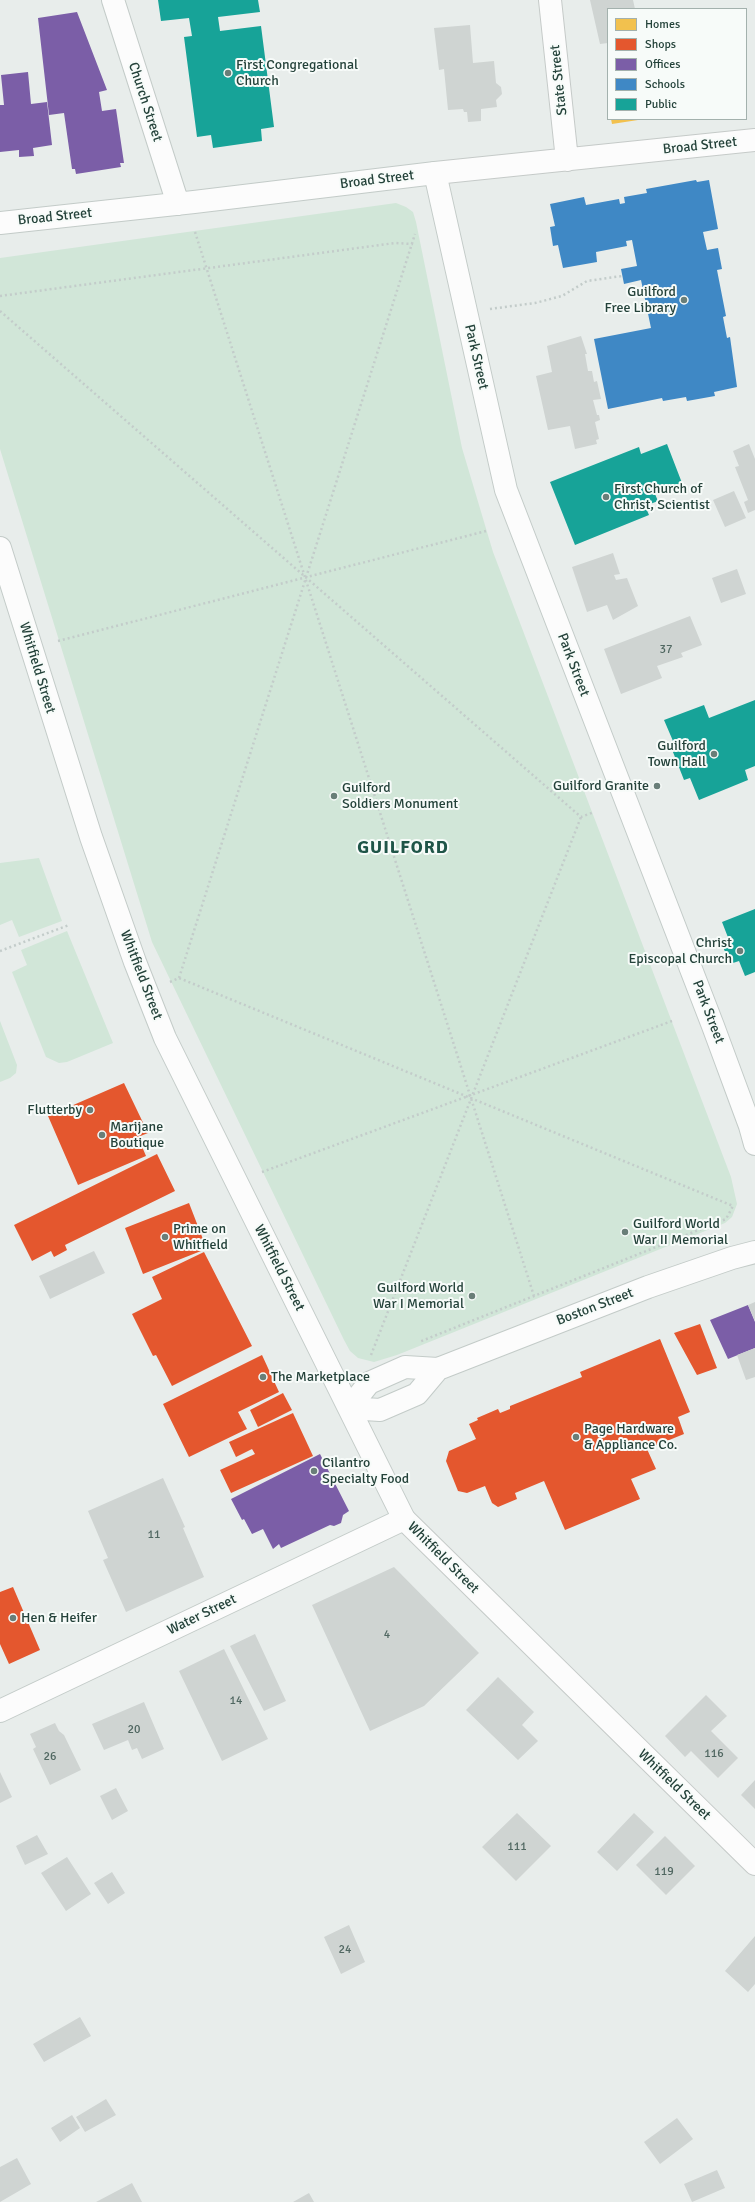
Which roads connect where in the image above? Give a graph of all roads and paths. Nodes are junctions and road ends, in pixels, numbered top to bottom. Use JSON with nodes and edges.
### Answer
{"nodes":[{"id":1,"x":113,"y":0,"type":"edge"},
{"id":2,"x":550,"y":0,"type":"edge"},
{"id":3,"x":755,"y":140,"type":"edge"},
{"id":4,"x":567,"y":160,"type":"junction"},
{"id":5,"x":435,"y":173,"type":"junction"},
{"id":6,"x":178,"y":204,"type":"junction"},
{"id":7,"x":0,"y":222,"type":"edge"},
{"id":8,"x":195,"y":232,"type":"dead end"},
{"id":9,"x":415,"y":234,"type":"dead end"},
{"id":10,"x":412,"y":244,"type":"junction"},
{"id":11,"x":207,"y":268,"type":"junction"},
{"id":12,"x":622,"y":276,"type":"dead end"},
{"id":13,"x":0,"y":296,"type":"edge"},
{"id":14,"x":0,"y":311,"type":"edge"},
{"id":15,"x":466,"y":313,"type":"junction"},
{"id":16,"x":486,"y":532,"type":"dead end"},
{"id":17,"x":0,"y":548,"type":"edge"},
{"id":18,"x":306,"y":578,"type":"junction"},
{"id":19,"x":58,"y":641,"type":"dead end"},
{"id":20,"x":594,"y":812,"type":"dead end"},
{"id":21,"x":581,"y":817,"type":"junction"},
{"id":22,"x":69,"y":925,"type":"dead end"},
{"id":23,"x":0,"y":951,"type":"edge"},
{"id":24,"x":179,"y":978,"type":"junction"},
{"id":25,"x":169,"y":982,"type":"dead end"},
{"id":26,"x":672,"y":1021,"type":"dead end"},
{"id":27,"x":470,"y":1096,"type":"junction"},
{"id":28,"x":755,"y":1144,"type":"edge"},
{"id":29,"x":262,"y":1172,"type":"dead end"},
{"id":30,"x":755,"y":1252,"type":"edge"},
{"id":31,"x":534,"y":1296,"type":"junction"},
{"id":32,"x":415,"y":1344,"type":"dead end"},
{"id":33,"x":374,"y":1359,"type":"dead end"},
{"id":34,"x":438,"y":1369,"type":"junction"},
{"id":35,"x":349,"y":1408,"type":"junction"},
{"id":36,"x":404,"y":1519,"type":"junction"},
{"id":37,"x":0,"y":1711,"type":"edge"},
{"id":38,"x":755,"y":1864,"type":"edge"}],
"edges":[{"from":1,"to":6,"type":"main road","name":"Church Street"},
{"from":2,"to":4,"type":"main road","name":"State Street"},
{"from":3,"to":4,"type":"main road","name":"Broad Street"},
{"from":4,"to":5,"type":"main road","name":"Broad Street"},
{"from":5,"to":6,"type":"main road","name":"Broad Street"},
{"from":5,"to":15,"type":"main road","name":"Park Street"},
{"from":6,"to":7,"type":"main road","name":"Broad Street"},
{"from":8,"to":11,"type":"path"},
{"from":9,"to":10,"type":"path"},
{"from":10,"to":11,"type":"path"},
{"from":10,"to":18,"type":"path"},
{"from":11,"to":13,"type":"path"},
{"from":11,"to":18,"type":"path"},
{"from":12,"to":15,"type":"path"},
{"from":14,"to":18,"type":"path"},
{"from":15,"to":28,"type":"main road","name":"Park Street"},
{"from":16,"to":18,"type":"path"},
{"from":17,"to":35,"type":"main road","name":"Whitfield Street"},
{"from":18,"to":19,"type":"path"},
{"from":18,"to":21,"type":"path"},
{"from":18,"to":24,"type":"path"},
{"from":18,"to":27,"type":"path"},
{"from":20,"to":21,"type":"path"},
{"from":21,"to":27,"type":"path"},
{"from":22,"to":23,"type":"path"},
{"from":24,"to":25,"type":"path"},
{"from":24,"to":27,"type":"path"},
{"from":26,"to":27,"type":"path"},
{"from":27,"to":29,"type":"path"},
{"from":27,"to":31,"type":"path"},
{"from":27,"to":31,"type":"path"},
{"from":27,"to":33,"type":"path"},
{"from":30,"to":34,"type":"main road","name":"Boston Street"},
{"from":31,"to":32,"type":"path"},
{"from":34,"to":35,"type":"main road","name":"Boston Street"},
{"from":34,"to":35,"type":"main road","name":"Boston Street"},
{"from":35,"to":36,"type":"main road","name":"Whitfield Street"},
{"from":36,"to":37,"type":"main road","name":"Water Street"},
{"from":36,"to":38,"type":"main road","name":"Whitfield Street"}]}
